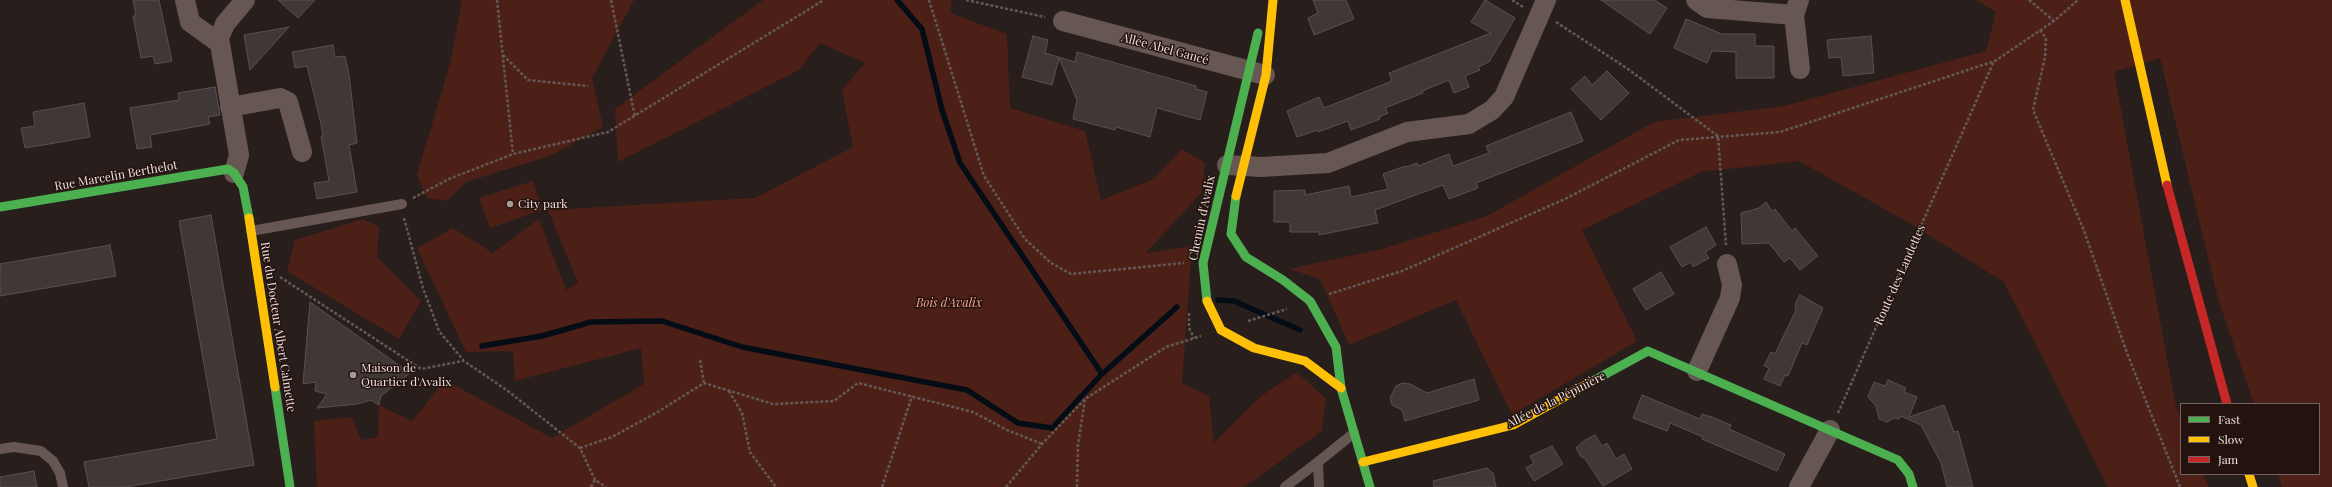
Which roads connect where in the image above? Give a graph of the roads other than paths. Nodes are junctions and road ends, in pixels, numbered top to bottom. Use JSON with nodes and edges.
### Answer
{"nodes":[{"id":1,"x":185,"y":0,"type":"edge"},
{"id":2,"x":245,"y":0,"type":"edge"},
{"id":3,"x":1273,"y":0,"type":"edge"},
{"id":4,"x":1696,"y":0,"type":"edge"},
{"id":5,"x":2125,"y":0,"type":"edge"},
{"id":6,"x":1544,"y":6,"type":"edge"},
{"id":7,"x":1797,"y":8,"type":"edge"},
{"id":8,"x":1063,"y":21,"type":"road end"},
{"id":9,"x":1260,"y":22,"type":"dead end"},
{"id":10,"x":219,"y":43,"type":"junction"},
{"id":11,"x":1800,"y":69,"type":"dead end"},
{"id":12,"x":1258,"y":73,"type":"junction"},
{"id":13,"x":230,"y":108,"type":"junction"},
{"id":14,"x":302,"y":152,"type":"dead end"},
{"id":15,"x":1235,"y":166,"type":"junction"},
{"id":16,"x":234,"y":173,"type":"junction"},
{"id":17,"x":402,"y":204,"type":"road end"},
{"id":18,"x":0,"y":207,"type":"edge"},
{"id":19,"x":251,"y":230,"type":"junction"},
{"id":20,"x":1727,"y":264,"type":"road end"},
{"id":21,"x":1697,"y":371,"type":"junction"},
{"id":22,"x":1341,"y":388,"type":"junction"},
{"id":23,"x":2227,"y":403,"type":"edge"},
{"id":24,"x":1830,"y":430,"type":"junction"},
{"id":25,"x":1354,"y":433,"type":"junction"},
{"id":26,"x":0,"y":449,"type":"edge"},
{"id":27,"x":1318,"y":462,"type":"junction"},
{"id":28,"x":1363,"y":462,"type":"junction"},
{"id":29,"x":2249,"y":475,"type":"edge"},
{"id":30,"x":63,"y":487,"type":"edge"},
{"id":31,"x":290,"y":487,"type":"edge"},
{"id":32,"x":1285,"y":487,"type":"edge"},
{"id":33,"x":1319,"y":487,"type":"edge"},
{"id":34,"x":1370,"y":487,"type":"edge"},
{"id":35,"x":1799,"y":487,"type":"edge"},
{"id":36,"x":1913,"y":487,"type":"edge"},
{"id":37,"x":2253,"y":487,"type":"edge"}],
"edges":[{"from":1,"to":10,"type":"street"},
{"from":2,"to":10,"type":"street"},
{"from":3,"to":12,"type":"street","name":"Chemin d'Avalix"},
{"from":4,"to":7,"type":"street"},
{"from":5,"to":23,"type":"street"},
{"from":6,"to":15,"type":"street"},
{"from":7,"to":11,"type":"street"},
{"from":8,"to":12,"type":"street","name":"Allée Abel Gancé"},
{"from":9,"to":12,"type":"street","name":"Chemin d'Avalix"},
{"from":10,"to":13,"type":"street"},
{"from":12,"to":15,"type":"street","name":"Chemin d'Avalix"},
{"from":12,"to":15,"type":"street","name":"Chemin d'Avalix"},
{"from":13,"to":14,"type":"street"},
{"from":13,"to":16,"type":"street"},
{"from":15,"to":22,"type":"street","name":"Chemin d'Avalix"},
{"from":15,"to":22,"type":"street","name":"Chemin d'Avalix"},
{"from":16,"to":18,"type":"street","name":"Rue Marcelin Berthelot"},
{"from":16,"to":19,"type":"street","name":"Rue du Docteur Albert Calmette"},
{"from":17,"to":19,"type":"lane"},
{"from":19,"to":31,"type":"street","name":"Rue du Docteur Albert Calmette"},
{"from":20,"to":21,"type":"street"},
{"from":21,"to":24,"type":"street","name":"Allée de la Pépinière"},
{"from":21,"to":28,"type":"street","name":"Allée de la Pépinière"},
{"from":22,"to":25,"type":"street","name":"Chemin d'Avalix"},
{"from":24,"to":35,"type":"street"},
{"from":24,"to":36,"type":"street","name":"Allée de la Pépinière"},
{"from":25,"to":27,"type":"lane"},
{"from":25,"to":28,"type":"street","name":"Chemin d'Avalix"},
{"from":26,"to":30,"type":"lane"},
{"from":27,"to":32,"type":"lane"},
{"from":27,"to":33,"type":"lane"},
{"from":28,"to":34,"type":"street","name":"Chemin d'Avalix"},
{"from":29,"to":37,"type":"street"}]}
